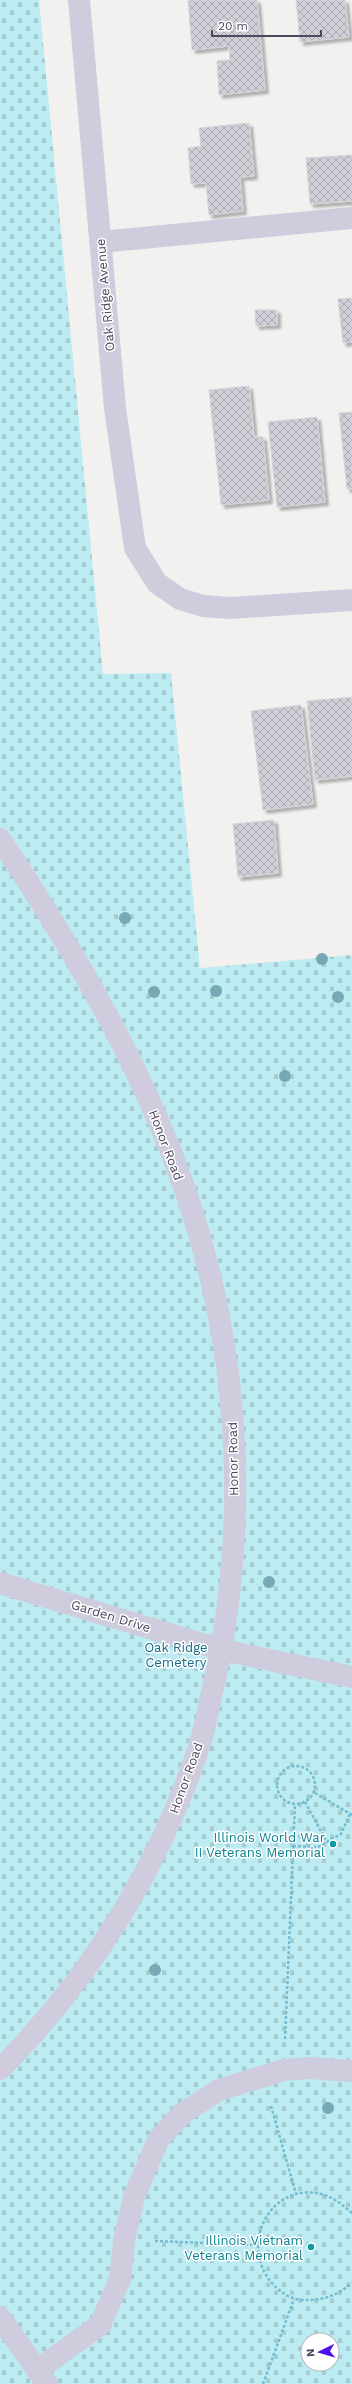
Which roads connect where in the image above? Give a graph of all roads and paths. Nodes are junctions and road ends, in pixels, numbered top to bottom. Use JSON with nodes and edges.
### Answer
{"nodes":[{"id":1,"x":79,"y":0,"type":"edge"},
{"id":2,"x":352,"y":218,"type":"edge"},
{"id":3,"x":100,"y":242,"type":"junction"},
{"id":4,"x":352,"y":600,"type":"edge"},
{"id":5,"x":0,"y":839,"type":"edge"},
{"id":6,"x":0,"y":1583,"type":"edge"},
{"id":7,"x":222,"y":1650,"type":"junction"},
{"id":8,"x":352,"y":1677,"type":"edge"},
{"id":9,"x":314,"y":1793,"type":"junction"},
{"id":10,"x":306,"y":1802,"type":"junction"},
{"id":11,"x":295,"y":1805,"type":"junction"},
{"id":12,"x":351,"y":1814,"type":"edge"},
{"id":13,"x":327,"y":1842,"type":"junction"},
{"id":14,"x":293,"y":1846,"type":"junction"},
{"id":15,"x":0,"y":2069,"type":"edge"},
{"id":16,"x":284,"y":2070,"type":"junction"},
{"id":17,"x":352,"y":2071,"type":"edge"},
{"id":18,"x":263,"y":2076,"type":"junction"},
{"id":19,"x":296,"y":2194,"type":"junction"},
{"id":20,"x":352,"y":2213,"type":"edge"},
{"id":21,"x":124,"y":2240,"type":"junction"},
{"id":22,"x":256,"y":2245,"type":"junction"},
{"id":23,"x":352,"y":2283,"type":"edge"},
{"id":24,"x":294,"y":2299,"type":"junction"},
{"id":25,"x":0,"y":2317,"type":"edge"},
{"id":26,"x":42,"y":2377,"type":"edge"},
{"id":27,"x":263,"y":2384,"type":"edge"}],
"edges":[{"from":1,"to":3,"type":"street","name":"Oak Ridge Avenue"},
{"from":2,"to":3,"type":"street"},
{"from":3,"to":4,"type":"street","name":"Oak Ridge Avenue"},
{"from":5,"to":7,"type":"street","name":"Honor Road"},
{"from":6,"to":7,"type":"street","name":"Garden Drive"},
{"from":7,"to":8,"type":"street","name":"Garden Drive"},
{"from":7,"to":15,"type":"street","name":"Honor Road"},
{"from":9,"to":10,"type":"path"},
{"from":9,"to":11,"type":"path"},
{"from":9,"to":12,"type":"path"},
{"from":10,"to":11,"type":"path"},
{"from":10,"to":13,"type":"path"},
{"from":11,"to":14,"type":"path"},
{"from":12,"to":13,"type":"path"},
{"from":13,"to":14,"type":"path"},
{"from":14,"to":16,"type":"path"},
{"from":16,"to":17,"type":"street"},
{"from":16,"to":18,"type":"street"},
{"from":18,"to":19,"type":"path"},
{"from":18,"to":21,"type":"street"},
{"from":19,"to":20,"type":"path"},
{"from":19,"to":22,"type":"path"},
{"from":21,"to":22,"type":"path"},
{"from":21,"to":26,"type":"street"},
{"from":22,"to":24,"type":"path"},
{"from":23,"to":24,"type":"path"},
{"from":24,"to":27,"type":"path"},
{"from":25,"to":26,"type":"street"}]}
